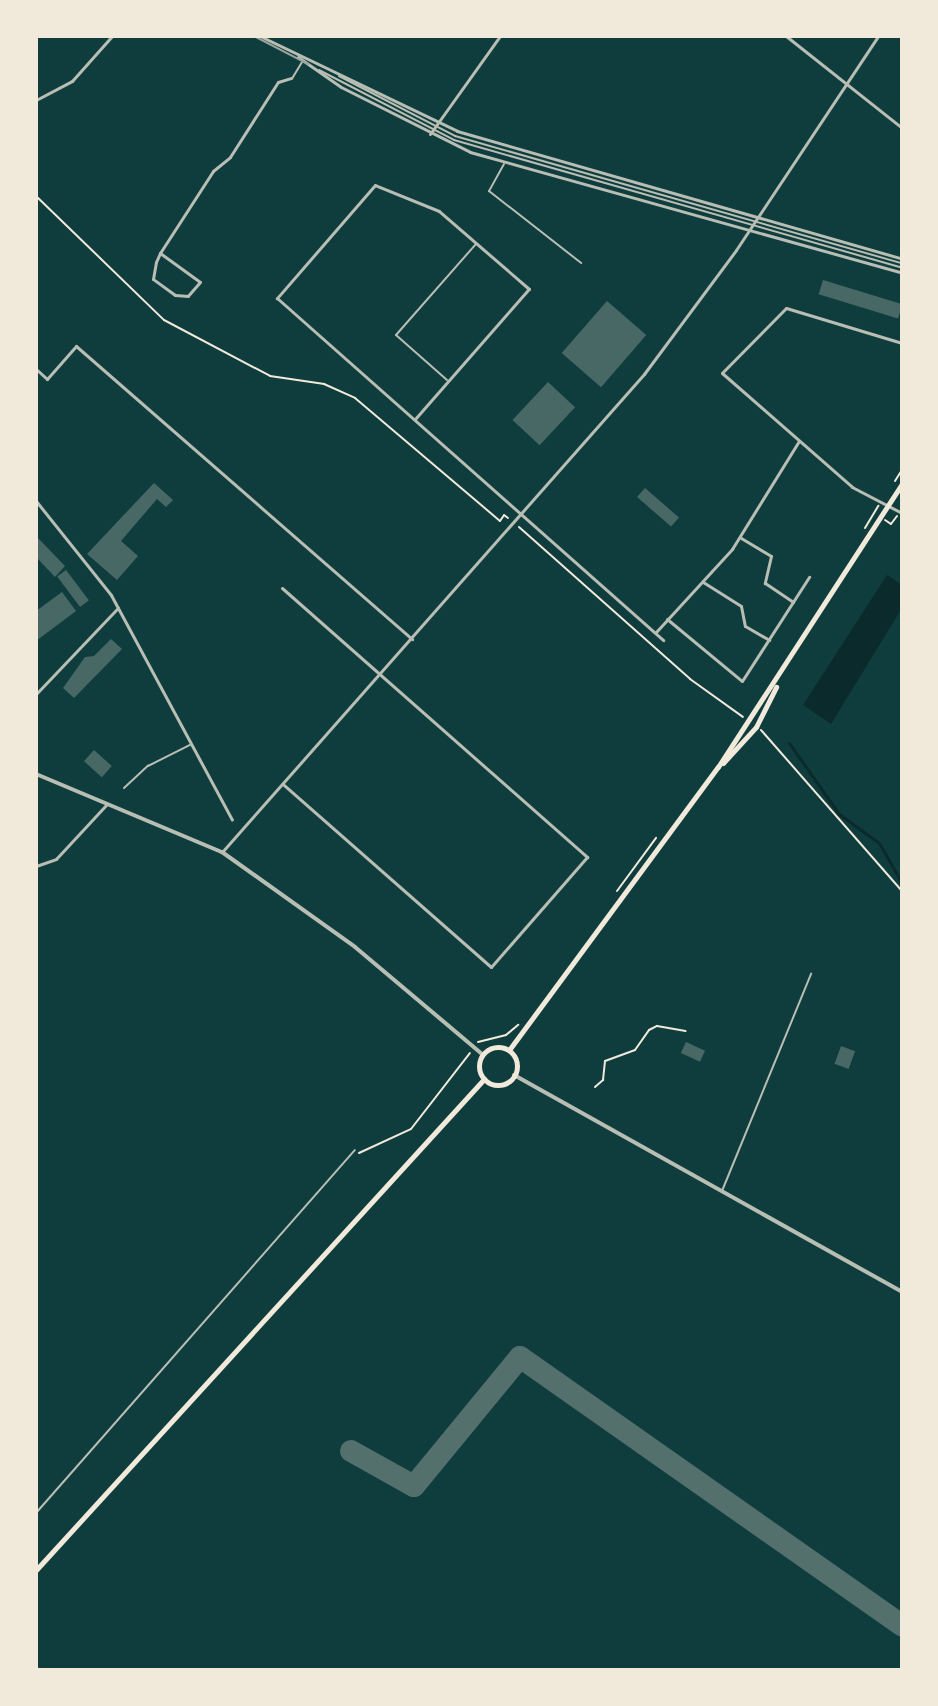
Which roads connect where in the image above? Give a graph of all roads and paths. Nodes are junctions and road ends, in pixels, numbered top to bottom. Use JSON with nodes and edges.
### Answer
{"nodes":[{"id":1,"x":112,"y":36,"type":"edge"},
{"id":2,"x":260,"y":36,"type":"edge"},
{"id":3,"x":500,"y":36,"type":"edge"},
{"id":4,"x":786,"y":36,"type":"edge"},
{"id":5,"x":878,"y":36,"type":"edge"},
{"id":6,"x":306,"y":61,"type":"junction"},
{"id":7,"x":291,"y":78,"type":"joint"},
{"id":8,"x":846,"y":84,"type":"junction"},
{"id":9,"x":36,"y":100,"type":"edge"},
{"id":10,"x":433,"y":128,"type":"junction"},
{"id":11,"x":902,"y":128,"type":"edge"},
{"id":12,"x":504,"y":162,"type":"junction"},
{"id":13,"x":36,"y":196,"type":"edge"},
{"id":14,"x":756,"y":218,"type":"junction"},
{"id":15,"x":749,"y":231,"type":"junction"},
{"id":16,"x":477,"y":242,"type":"junction"},
{"id":17,"x":160,"y":253,"type":"junction"},
{"id":18,"x":581,"y":263,"type":"dead end"},
{"id":19,"x":902,"y":266,"type":"edge"},
{"id":20,"x":902,"y":343,"type":"edge"},
{"id":21,"x":36,"y":369,"type":"edge"},
{"id":22,"x":448,"y":381,"type":"junction"},
{"id":23,"x":415,"y":419,"type":"junction"},
{"id":24,"x":799,"y":441,"type":"junction"},
{"id":25,"x":902,"y":484,"type":"edge"},
{"id":26,"x":36,"y":501,"type":"edge"},
{"id":27,"x":889,"y":504,"type":"junction"},
{"id":28,"x":902,"y":513,"type":"edge"},
{"id":29,"x":522,"y":514,"type":"junction"},
{"id":30,"x":514,"y":523,"type":"junction"},
{"id":31,"x":740,"y":537,"type":"junction"},
{"id":32,"x":809,"y":577,"type":"dead end"},
{"id":33,"x":702,"y":581,"type":"junction"},
{"id":34,"x":282,"y":588,"type":"dead end"},
{"id":35,"x":793,"y":602,"type":"junction"},
{"id":36,"x":118,"y":608,"type":"junction"},
{"id":37,"x":667,"y":619,"type":"junction"},
{"id":38,"x":655,"y":633,"type":"junction"},
{"id":39,"x":412,"y":639,"type":"junction"},
{"id":40,"x":663,"y":640,"type":"dead end"},
{"id":41,"x":769,"y":640,"type":"junction"},
{"id":42,"x":380,"y":674,"type":"junction"},
{"id":43,"x":36,"y":694,"type":"edge"},
{"id":44,"x":745,"y":718,"type":"dead end"},
{"id":45,"x":769,"y":737,"type":"dead end"},
{"id":46,"x":191,"y":744,"type":"junction"},
{"id":47,"x":36,"y":774,"type":"edge"},
{"id":48,"x":283,"y":784,"type":"junction"},
{"id":49,"x":124,"y":788,"type":"dead end"},
{"id":50,"x":109,"y":803,"type":"junction"},
{"id":51,"x":232,"y":820,"type":"dead end"},
{"id":52,"x":222,"y":852,"type":"junction"},
{"id":53,"x":36,"y":866,"type":"edge"},
{"id":54,"x":902,"y":891,"type":"edge"},
{"id":55,"x":811,"y":974,"type":"dead end"},
{"id":56,"x":686,"y":1031,"type":"dead end"},
{"id":57,"x":509,"y":1050,"type":"junction"},
{"id":58,"x":482,"y":1054,"type":"junction"},
{"id":59,"x":458,"y":1068,"type":"dead end"},
{"id":60,"x":514,"y":1075,"type":"junction"},
{"id":61,"x":484,"y":1079,"type":"junction"},
{"id":62,"x":595,"y":1087,"type":"dead end"},
{"id":63,"x":355,"y":1150,"type":"joint"},
{"id":64,"x":722,"y":1192,"type":"junction"},
{"id":65,"x":902,"y":1292,"type":"edge"},
{"id":66,"x":36,"y":1513,"type":"edge"},
{"id":67,"x":36,"y":1570,"type":"edge"}],
"edges":[{"from":1,"to":9,"type":"street"},
{"from":2,"to":6,"type":"street"},
{"from":3,"to":10,"type":"street"},
{"from":4,"to":8,"type":"street"},
{"from":5,"to":8,"type":"street"},
{"from":6,"to":7,"type":"lane"},
{"from":6,"to":10,"type":"street"},
{"from":6,"to":10,"type":"street"},
{"from":7,"to":17,"type":"street"},
{"from":8,"to":11,"type":"street"},
{"from":8,"to":14,"type":"street"},
{"from":10,"to":12,"type":"street"},
{"from":10,"to":14,"type":"street"},
{"from":10,"to":14,"type":"lane"},
{"from":12,"to":15,"type":"street"},
{"from":12,"to":18,"type":"lane"},
{"from":13,"to":30,"type":"path"},
{"from":14,"to":15,"type":"street"},
{"from":14,"to":19,"type":"street"},
{"from":14,"to":19,"type":"lane"},
{"from":15,"to":19,"type":"street"},
{"from":15,"to":29,"type":"street"},
{"from":16,"to":22,"type":"street"},
{"from":16,"to":22,"type":"lane"},
{"from":16,"to":23,"type":"street"},
{"from":17,"to":17,"type":"street"},
{"from":20,"to":24,"type":"street"},
{"from":21,"to":39,"type":"street"},
{"from":22,"to":23,"type":"street"},
{"from":23,"to":29,"type":"street"},
{"from":24,"to":27,"type":"street"},
{"from":24,"to":31,"type":"street"},
{"from":25,"to":27,"type":"main road"},
{"from":26,"to":36,"type":"street"},
{"from":27,"to":28,"type":"street"},
{"from":27,"to":57,"type":"main road"},
{"from":29,"to":30,"type":"street"},
{"from":29,"to":38,"type":"street"},
{"from":30,"to":39,"type":"street"},
{"from":30,"to":44,"type":"path"},
{"from":31,"to":33,"type":"street"},
{"from":31,"to":35,"type":"street"},
{"from":32,"to":35,"type":"street"},
{"from":33,"to":37,"type":"street"},
{"from":33,"to":41,"type":"street"},
{"from":34,"to":42,"type":"street"},
{"from":35,"to":41,"type":"street"},
{"from":36,"to":43,"type":"street"},
{"from":36,"to":46,"type":"street"},
{"from":37,"to":38,"type":"street"},
{"from":37,"to":41,"type":"street"},
{"from":38,"to":40,"type":"street"},
{"from":39,"to":42,"type":"street"},
{"from":42,"to":48,"type":"street"},
{"from":42,"to":48,"type":"street"},
{"from":45,"to":54,"type":"path"},
{"from":46,"to":49,"type":"lane"},
{"from":46,"to":51,"type":"street"},
{"from":47,"to":50,"type":"street"},
{"from":48,"to":52,"type":"street"},
{"from":50,"to":52,"type":"street"},
{"from":50,"to":53,"type":"street"},
{"from":52,"to":58,"type":"street"},
{"from":55,"to":64,"type":"lane"},
{"from":56,"to":62,"type":"path"},
{"from":57,"to":58,"type":"main road"},
{"from":57,"to":60,"type":"main road"},
{"from":58,"to":61,"type":"main road"},
{"from":59,"to":63,"type":"path"},
{"from":60,"to":61,"type":"main road"},
{"from":60,"to":64,"type":"street"},
{"from":61,"to":67,"type":"main road"},
{"from":63,"to":66,"type":"lane"},
{"from":64,"to":65,"type":"street"}]}
